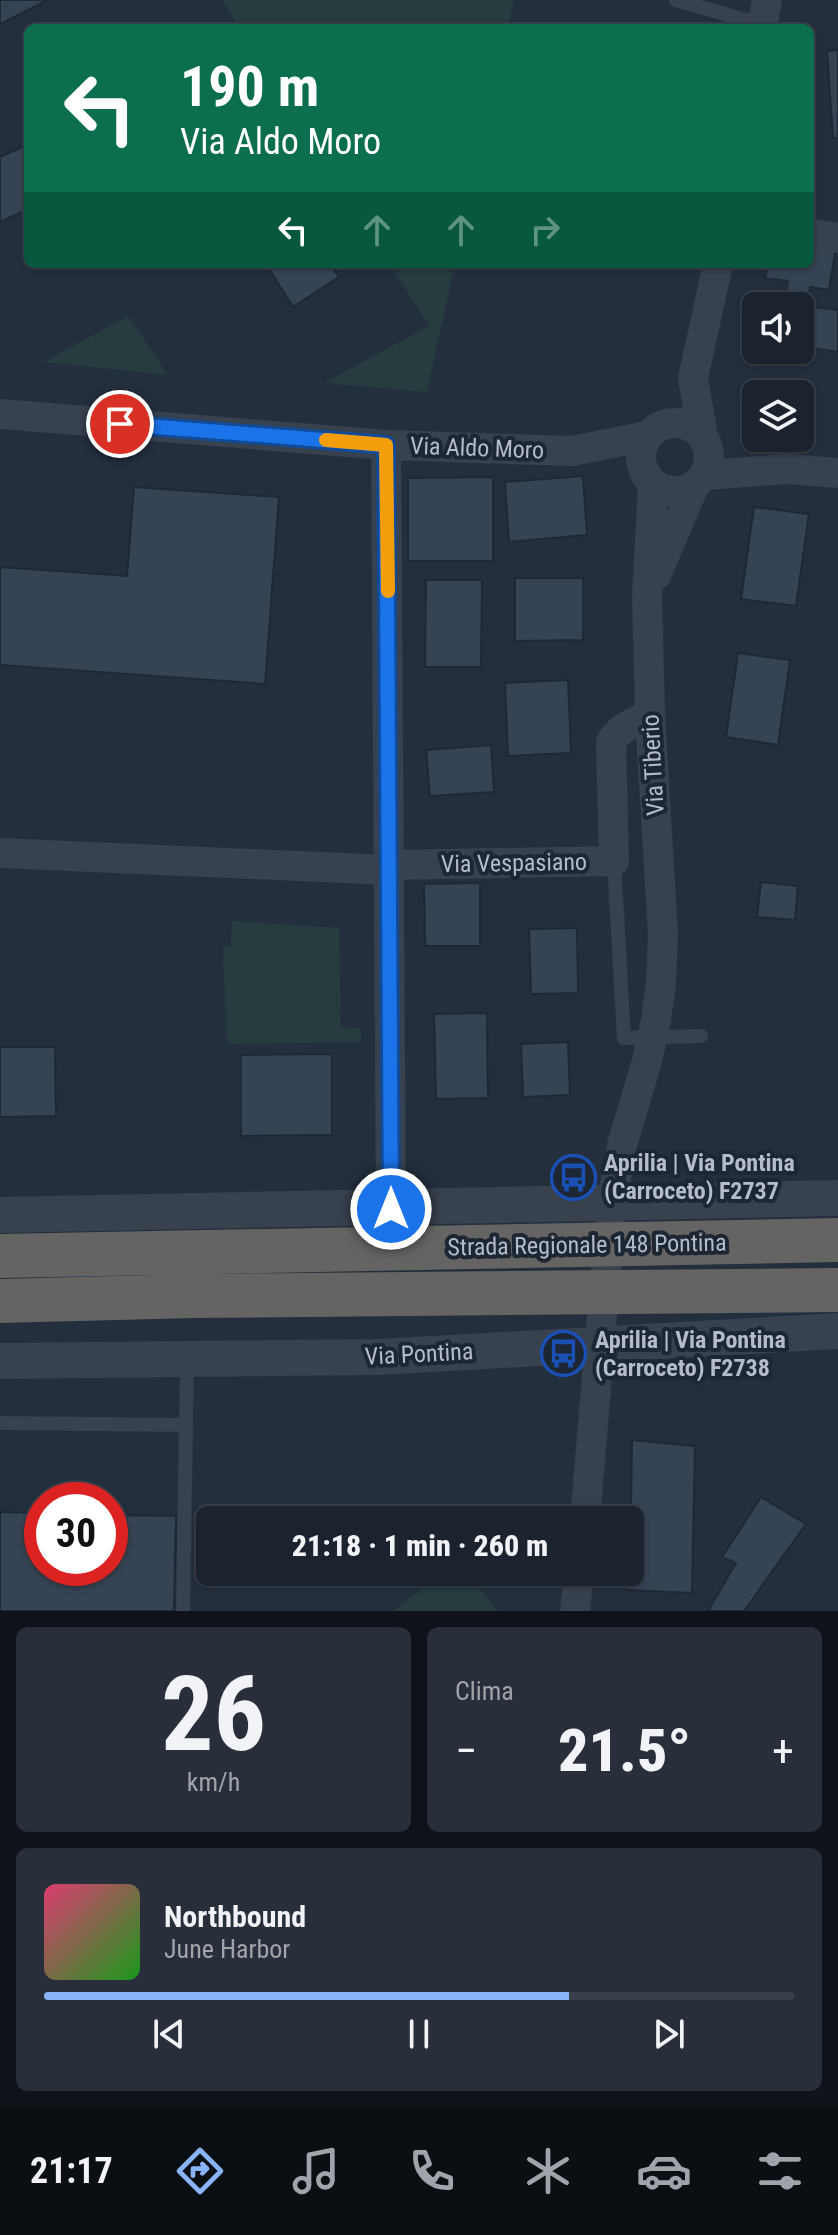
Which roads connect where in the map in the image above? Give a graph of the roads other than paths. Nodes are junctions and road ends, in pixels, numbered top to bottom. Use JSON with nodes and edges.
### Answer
{"nodes":[{"id":1,"x":676,"y":0,"type":"edge"},
{"id":2,"x":764,"y":18,"type":"edge"},
{"id":3,"x":814,"y":235,"type":"edge"},
{"id":4,"x":838,"y":238,"type":"edge"},
{"id":5,"x":717,"y":268,"type":"edge"},
{"id":6,"x":693,"y":378,"type":"junction"},
{"id":7,"x":0,"y":414,"type":"edge"},
{"id":8,"x":654,"y":431,"type":"junction"},
{"id":9,"x":705,"y":440,"type":"junction"},
{"id":10,"x":386,"y":445,"type":"junction"},
{"id":11,"x":572,"y":451,"type":"junction"},
{"id":12,"x":787,"y":469,"type":"junction"},
{"id":13,"x":838,"y":473,"type":"edge"},
{"id":14,"x":700,"y":480,"type":"junction"},
{"id":15,"x":650,"y":481,"type":"junction"},
{"id":16,"x":647,"y":595,"type":"junction"},
{"id":17,"x":650,"y":714,"type":"junction"},
{"id":18,"x":0,"y":853,"type":"edge"},
{"id":19,"x":614,"y":861,"type":"junction"},
{"id":20,"x":390,"y":867,"type":"junction"},
{"id":21,"x":701,"y":1036,"type":"dead end"},
{"id":22,"x":838,"y":1198,"type":"edge"},
{"id":23,"x":391,"y":1209,"type":"junction"},
{"id":24,"x":0,"y":1215,"type":"edge"},
{"id":25,"x":838,"y":1240,"type":"edge"},
{"id":26,"x":0,"y":1256,"type":"edge"},
{"id":27,"x":838,"y":1290,"type":"edge"},
{"id":28,"x":0,"y":1301,"type":"edge"},
{"id":29,"x":838,"y":1331,"type":"edge"},
{"id":30,"x":187,"y":1359,"type":"junction"},
{"id":31,"x":0,"y":1361,"type":"edge"},
{"id":32,"x":0,"y":1423,"type":"edge"},
{"id":33,"x":186,"y":1425,"type":"junction"},
{"id":34,"x":586,"y":1506,"type":"edge"},
{"id":35,"x":578,"y":1586,"type":"edge"},
{"id":36,"x":183,"y":1611,"type":"edge"},
{"id":37,"x":575,"y":1611,"type":"edge"}],
"edges":[{"from":1,"to":2,"type":"lane"},
{"from":3,"to":4,"type":"street"},
{"from":5,"to":6,"type":"street"},
{"from":6,"to":8,"type":"street"},
{"from":6,"to":9,"type":"street"},
{"from":7,"to":10,"type":"street","name":"Via Aldo Moro"},
{"from":8,"to":9,"type":"street","name":"Via Aldo Moro"},
{"from":8,"to":11,"type":"street","name":"Via Aldo Moro"},
{"from":8,"to":15,"type":"street"},
{"from":9,"to":12,"type":"street","name":"Via Aldo Moro"},
{"from":9,"to":14,"type":"street"},
{"from":10,"to":11,"type":"street","name":"Via Aldo Moro"},
{"from":10,"to":20,"type":"street"},
{"from":11,"to":15,"type":"street","name":"Via Aldo Moro"},
{"from":12,"to":13,"type":"street","name":"Via Aldo Moro"},
{"from":12,"to":14,"type":"street","name":"Via Aldo Moro"},
{"from":14,"to":15,"type":"street","name":"Via Aldo Moro"},
{"from":14,"to":16,"type":"street","name":"Via Tiberio"},
{"from":15,"to":16,"type":"street","name":"Via Tiberio"},
{"from":16,"to":17,"type":"street","name":"Via Tiberio"},
{"from":17,"to":19,"type":"street","name":"Via Vespasiano"},
{"from":17,"to":34,"type":"street","name":"Via Tiberio"},
{"from":18,"to":20,"type":"street","name":"Via Vespasiano"},
{"from":19,"to":20,"type":"street","name":"Via Vespasiano"},
{"from":19,"to":21,"type":"lane"},
{"from":20,"to":23,"type":"street"},
{"from":22,"to":23,"type":"street"},
{"from":23,"to":24,"type":"street"},
{"from":25,"to":26,"type":"highway","name":"Strada Regionale 148 Pontina"},
{"from":27,"to":28,"type":"highway","name":"Strada Regionale 148 Pontina"},
{"from":29,"to":30,"type":"street","name":"Via Pontina"},
{"from":30,"to":31,"type":"street","name":"Via Pontina"},
{"from":30,"to":33,"type":"lane"},
{"from":32,"to":33,"type":"lane"},
{"from":33,"to":36,"type":"lane"},
{"from":35,"to":37,"type":"street"}]}
